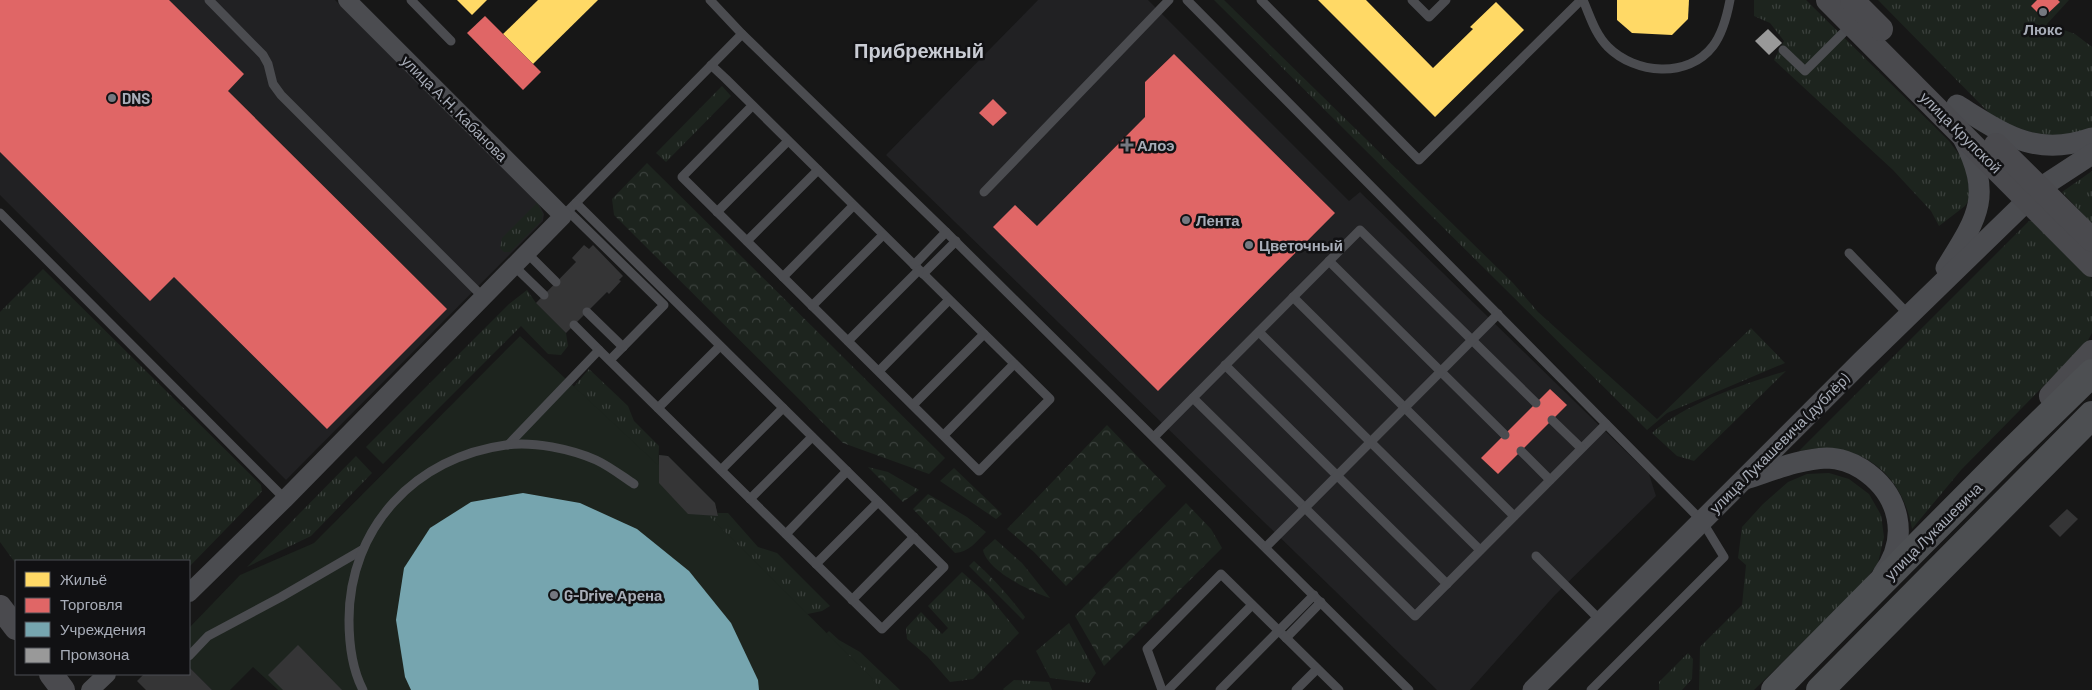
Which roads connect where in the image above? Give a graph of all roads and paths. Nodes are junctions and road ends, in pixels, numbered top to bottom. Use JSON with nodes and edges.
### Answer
{"nodes":[{"id":1,"x":209,"y":0,"type":"edge"},
{"id":2,"x":347,"y":0,"type":"edge"},
{"id":3,"x":410,"y":0,"type":"edge"},
{"id":4,"x":710,"y":0,"type":"edge"},
{"id":5,"x":1169,"y":0,"type":"edge"},
{"id":6,"x":1187,"y":0,"type":"edge"},
{"id":7,"x":1261,"y":0,"type":"edge"},
{"id":8,"x":1412,"y":0,"type":"edge"},
{"id":9,"x":1446,"y":0,"type":"edge"},
{"id":10,"x":1582,"y":0,"type":"edge"},
{"id":11,"x":1730,"y":0,"type":"edge"},
{"id":12,"x":1828,"y":0,"type":"edge"},
{"id":13,"x":1852,"y":0,"type":"edge"},
{"id":14,"x":1852,"y":23,"type":"junction"},
{"id":15,"x":742,"y":34,"type":"junction"},
{"id":16,"x":452,"y":41,"type":"dead end"},
{"id":17,"x":1783,"y":50,"type":"dead end"},
{"id":18,"x":711,"y":65,"type":"junction"},
{"id":19,"x":752,"y":106,"type":"junction"},
{"id":20,"x":1957,"y":106,"type":"junction"},
{"id":21,"x":1959,"y":131,"type":"junction"},
{"id":22,"x":2092,"y":138,"type":"edge"},
{"id":23,"x":788,"y":141,"type":"junction"},
{"id":24,"x":2092,"y":154,"type":"edge"},
{"id":25,"x":818,"y":170,"type":"junction"},
{"id":26,"x":984,"y":192,"type":"dead end"},
{"id":27,"x":2034,"y":194,"type":"junction"},
{"id":28,"x":854,"y":206,"type":"junction"},
{"id":29,"x":569,"y":210,"type":"junction"},
{"id":30,"x":718,"y":212,"type":"junction"},
{"id":31,"x":0,"y":214,"type":"edge"},
{"id":32,"x":946,"y":232,"type":"junction"},
{"id":33,"x":883,"y":234,"type":"junction"},
{"id":34,"x":2092,"y":240,"type":"edge"},
{"id":35,"x":747,"y":241,"type":"junction"},
{"id":36,"x":956,"y":242,"type":"junction"},
{"id":37,"x":527,"y":253,"type":"junction"},
{"id":38,"x":1849,"y":253,"type":"dead end"},
{"id":39,"x":1329,"y":261,"type":"junction"},
{"id":40,"x":2092,"y":265,"type":"edge"},
{"id":41,"x":514,"y":266,"type":"junction"},
{"id":42,"x":919,"y":270,"type":"junction"},
{"id":43,"x":783,"y":277,"type":"junction"},
{"id":44,"x":556,"y":282,"type":"dead end"},
{"id":45,"x":544,"y":295,"type":"dead end"},
{"id":46,"x":482,"y":297,"type":"junction"},
{"id":47,"x":1293,"y":297,"type":"junction"},
{"id":48,"x":1927,"y":298,"type":"junction"},
{"id":49,"x":949,"y":300,"type":"junction"},
{"id":50,"x":812,"y":306,"type":"junction"},
{"id":51,"x":587,"y":312,"type":"dead end"},
{"id":52,"x":1498,"y":314,"type":"junction"},
{"id":53,"x":1909,"y":316,"type":"junction"},
{"id":54,"x":574,"y":325,"type":"dead end"},
{"id":55,"x":1259,"y":332,"type":"junction"},
{"id":56,"x":984,"y":334,"type":"junction"},
{"id":57,"x":1472,"y":340,"type":"junction"},
{"id":58,"x":848,"y":341,"type":"junction"},
{"id":59,"x":720,"y":346,"type":"junction"},
{"id":60,"x":623,"y":347,"type":"junction"},
{"id":61,"x":599,"y":350,"type":"junction"},
{"id":62,"x":2092,"y":352,"type":"edge"},
{"id":63,"x":610,"y":360,"type":"junction"},
{"id":64,"x":1014,"y":364,"type":"junction"},
{"id":65,"x":1226,"y":365,"type":"junction"},
{"id":66,"x":878,"y":371,"type":"junction"},
{"id":67,"x":1441,"y":372,"type":"junction"},
{"id":68,"x":2092,"y":372,"type":"edge"},
{"id":69,"x":1193,"y":398,"type":"junction"},
{"id":70,"x":1536,"y":403,"type":"dead end"},
{"id":71,"x":913,"y":406,"type":"junction"},
{"id":72,"x":658,"y":408,"type":"junction"},
{"id":73,"x":783,"y":408,"type":"junction"},
{"id":74,"x":1405,"y":408,"type":"junction"},
{"id":75,"x":2092,"y":415,"type":"edge"},
{"id":76,"x":1552,"y":420,"type":"dead end"},
{"id":77,"x":1606,"y":424,"type":"junction"},
{"id":78,"x":944,"y":435,"type":"junction"},
{"id":79,"x":1505,"y":435,"type":"dead end"},
{"id":80,"x":812,"y":437,"type":"junction"},
{"id":81,"x":1154,"y":437,"type":"junction"},
{"id":82,"x":1371,"y":442,"type":"junction"},
{"id":83,"x":508,"y":444,"type":"junction"},
{"id":84,"x":1581,"y":448,"type":"junction"},
{"id":85,"x":1521,"y":451,"type":"dead end"},
{"id":86,"x":2009,"y":454,"type":"junction"},
{"id":87,"x":721,"y":470,"type":"junction"},
{"id":88,"x":847,"y":471,"type":"junction"},
{"id":89,"x":1337,"y":476,"type":"junction"},
{"id":90,"x":1743,"y":479,"type":"junction"},
{"id":91,"x":1550,"y":480,"type":"junction"},
{"id":92,"x":634,"y":484,"type":"dead end"},
{"id":93,"x":285,"y":499,"type":"junction"},
{"id":94,"x":750,"y":499,"type":"junction"},
{"id":95,"x":878,"y":502,"type":"junction"},
{"id":96,"x":1305,"y":508,"type":"junction"},
{"id":97,"x":1514,"y":516,"type":"junction"},
{"id":98,"x":1702,"y":521,"type":"junction"},
{"id":99,"x":786,"y":534,"type":"junction"},
{"id":100,"x":914,"y":537,"type":"junction"},
{"id":101,"x":1266,"y":547,"type":"junction"},
{"id":102,"x":362,"y":550,"type":"junction"},
{"id":103,"x":1480,"y":550,"type":"junction"},
{"id":104,"x":1536,"y":556,"type":"dead end"},
{"id":105,"x":816,"y":564,"type":"junction"},
{"id":106,"x":1447,"y":584,"type":"junction"},
{"id":107,"x":190,"y":592,"type":"edge"},
{"id":108,"x":1314,"y":595,"type":"junction"},
{"id":109,"x":852,"y":600,"type":"junction"},
{"id":110,"x":1321,"y":602,"type":"junction"},
{"id":111,"x":1861,"y":604,"type":"junction"},
{"id":112,"x":1252,"y":605,"type":"junction"},
{"id":113,"x":0,"y":607,"type":"edge"},
{"id":114,"x":1602,"y":622,"type":"junction"},
{"id":115,"x":15,"y":627,"type":"edge"},
{"id":116,"x":1279,"y":631,"type":"junction"},
{"id":117,"x":1286,"y":638,"type":"junction"},
{"id":118,"x":190,"y":655,"type":"edge"},
{"id":119,"x":1317,"y":669,"type":"junction"},
{"id":120,"x":52,"y":675,"type":"edge"},
{"id":121,"x":106,"y":675,"type":"edge"},
{"id":122,"x":64,"y":690,"type":"edge"},
{"id":123,"x":90,"y":690,"type":"edge"},
{"id":124,"x":363,"y":690,"type":"edge"},
{"id":125,"x":1162,"y":690,"type":"edge"},
{"id":126,"x":1168,"y":690,"type":"edge"},
{"id":127,"x":1220,"y":690,"type":"edge"},
{"id":128,"x":1296,"y":690,"type":"edge"},
{"id":129,"x":1338,"y":690,"type":"edge"},
{"id":130,"x":1409,"y":690,"type":"edge"},
{"id":131,"x":1533,"y":690,"type":"edge"},
{"id":132,"x":1591,"y":690,"type":"edge"},
{"id":133,"x":1775,"y":690,"type":"edge"},
{"id":134,"x":1820,"y":690,"type":"edge"}],
"edges":[{"from":1,"to":46,"type":"lane"},
{"from":2,"to":29,"type":"street","name":"улица А.Н. Кабанова"},
{"from":3,"to":16,"type":"lane"},
{"from":4,"to":15,"type":"lane"},
{"from":5,"to":26,"type":"lane"},
{"from":6,"to":52,"type":"lane"},
{"from":7,"to":10,"type":"lane"},
{"from":8,"to":9,"type":"lane"},
{"from":10,"to":11,"type":"lane"},
{"from":12,"to":14,"type":"main road","name":"улица Крупской"},
{"from":13,"to":20,"type":"main road","name":"улица Крупской"},
{"from":14,"to":17,"type":"lane"},
{"from":14,"to":21,"type":"main road","name":"улица Крупской"},
{"from":15,"to":18,"type":"lane"},
{"from":15,"to":32,"type":"lane"},
{"from":18,"to":19,"type":"lane"},
{"from":18,"to":29,"type":"lane"},
{"from":19,"to":23,"type":"lane"},
{"from":19,"to":30,"type":"lane"},
{"from":20,"to":22,"type":"street"},
{"from":20,"to":27,"type":"main road","name":"улица Крупской"},
{"from":21,"to":27,"type":"main road","name":"улица Крупской"},
{"from":21,"to":48,"type":"street"},
{"from":23,"to":25,"type":"lane"},
{"from":23,"to":30,"type":"lane"},
{"from":24,"to":27,"type":"street","name":"улица Лукашевича (дублёр)"},
{"from":25,"to":28,"type":"lane"},
{"from":25,"to":35,"type":"lane"},
{"from":27,"to":34,"type":"main road","name":"улица Крупской"},
{"from":27,"to":40,"type":"main road","name":"улица Крупской"},
{"from":27,"to":48,"type":"street","name":"улица Лукашевича (дублёр)"},
{"from":28,"to":33,"type":"lane"},
{"from":28,"to":43,"type":"lane"},
{"from":29,"to":37,"type":"street"},
{"from":29,"to":59,"type":"lane"},
{"from":29,"to":60,"type":"lane"},
{"from":30,"to":35,"type":"lane"},
{"from":31,"to":93,"type":"lane"},
{"from":32,"to":36,"type":"lane"},
{"from":32,"to":42,"type":"lane"},
{"from":33,"to":42,"type":"lane"},
{"from":33,"to":50,"type":"lane"},
{"from":35,"to":43,"type":"lane"},
{"from":36,"to":42,"type":"lane"},
{"from":36,"to":81,"type":"lane"},
{"from":37,"to":41,"type":"street"},
{"from":37,"to":44,"type":"lane"},
{"from":38,"to":53,"type":"lane"},
{"from":39,"to":47,"type":"lane"},
{"from":39,"to":57,"type":"lane"},
{"from":39,"to":67,"type":"lane"},
{"from":41,"to":45,"type":"lane"},
{"from":41,"to":46,"type":"street"},
{"from":42,"to":49,"type":"lane"},
{"from":42,"to":58,"type":"lane"},
{"from":43,"to":50,"type":"lane"},
{"from":46,"to":93,"type":"street"},
{"from":47,"to":55,"type":"lane"},
{"from":47,"to":74,"type":"lane"},
{"from":48,"to":53,"type":"street","name":"улица Лукашевича (дублёр)"},
{"from":49,"to":56,"type":"lane"},
{"from":49,"to":66,"type":"lane"},
{"from":50,"to":58,"type":"lane"},
{"from":51,"to":60,"type":"lane"},
{"from":52,"to":57,"type":"lane"},
{"from":52,"to":77,"type":"lane"},
{"from":53,"to":90,"type":"street","name":"улица Лукашевича (дублёр)"},
{"from":54,"to":61,"type":"lane"},
{"from":55,"to":65,"type":"lane"},
{"from":55,"to":82,"type":"lane"},
{"from":56,"to":64,"type":"lane"},
{"from":56,"to":71,"type":"lane"},
{"from":57,"to":67,"type":"lane"},
{"from":57,"to":70,"type":"lane"},
{"from":58,"to":66,"type":"lane"},
{"from":59,"to":72,"type":"lane"},
{"from":59,"to":73,"type":"lane"},
{"from":60,"to":63,"type":"lane"},
{"from":61,"to":63,"type":"lane"},
{"from":61,"to":83,"type":"lane"},
{"from":62,"to":86,"type":"main road"},
{"from":63,"to":72,"type":"lane"},
{"from":64,"to":78,"type":"lane"},
{"from":64,"to":78,"type":"lane"},
{"from":65,"to":69,"type":"lane"},
{"from":65,"to":89,"type":"lane"},
{"from":66,"to":71,"type":"lane"},
{"from":67,"to":74,"type":"lane"},
{"from":67,"to":79,"type":"lane"},
{"from":68,"to":86,"type":"main road","name":"улица Лукашевича"},
{"from":69,"to":81,"type":"lane"},
{"from":69,"to":96,"type":"lane"},
{"from":71,"to":78,"type":"lane"},
{"from":72,"to":87,"type":"lane"},
{"from":73,"to":80,"type":"lane"},
{"from":73,"to":87,"type":"lane"},
{"from":74,"to":82,"type":"lane"},
{"from":74,"to":97,"type":"lane"},
{"from":75,"to":134,"type":"main road","name":"улица Лукашевича"},
{"from":76,"to":84,"type":"lane"},
{"from":77,"to":84,"type":"lane"},
{"from":77,"to":98,"type":"lane"},
{"from":80,"to":88,"type":"lane"},
{"from":80,"to":94,"type":"lane"},
{"from":81,"to":101,"type":"lane"},
{"from":82,"to":89,"type":"lane"},
{"from":82,"to":103,"type":"lane"},
{"from":83,"to":92,"type":"lane"},
{"from":83,"to":102,"type":"lane"},
{"from":84,"to":91,"type":"lane"},
{"from":85,"to":91,"type":"lane"},
{"from":86,"to":111,"type":"main road","name":"улица Лукашевича"},
{"from":87,"to":94,"type":"lane"},
{"from":88,"to":95,"type":"lane"},
{"from":88,"to":99,"type":"lane"},
{"from":89,"to":96,"type":"lane"},
{"from":89,"to":106,"type":"lane"},
{"from":90,"to":98,"type":"street","name":"улица Лукашевича (дублёр)"},
{"from":90,"to":111,"type":"street"},
{"from":91,"to":97,"type":"lane"},
{"from":93,"to":107,"type":"street"},
{"from":94,"to":99,"type":"lane"},
{"from":95,"to":100,"type":"lane"},
{"from":95,"to":105,"type":"lane"},
{"from":96,"to":101,"type":"lane"},
{"from":96,"to":106,"type":"lane"},
{"from":97,"to":103,"type":"lane"},
{"from":98,"to":114,"type":"street","name":"улица Лукашевича (дублёр)"},
{"from":98,"to":132,"type":"lane"},
{"from":99,"to":105,"type":"lane"},
{"from":100,"to":109,"type":"lane"},
{"from":100,"to":109,"type":"lane"},
{"from":101,"to":108,"type":"lane"},
{"from":102,"to":118,"type":"lane"},
{"from":102,"to":124,"type":"lane"},
{"from":103,"to":106,"type":"lane"},
{"from":104,"to":114,"type":"lane"},
{"from":105,"to":109,"type":"lane"},
{"from":108,"to":110,"type":"lane"},
{"from":108,"to":116,"type":"lane"},
{"from":110,"to":117,"type":"lane"},
{"from":110,"to":130,"type":"lane"},
{"from":111,"to":133,"type":"main road","name":"улица Лукашевича"},
{"from":112,"to":116,"type":"lane"},
{"from":112,"to":125,"type":"lane"},
{"from":112,"to":126,"type":"lane"},
{"from":113,"to":115,"type":"main road"},
{"from":114,"to":131,"type":"street","name":"улица Лукашевича (дублёр)"},
{"from":116,"to":117,"type":"lane"},
{"from":116,"to":127,"type":"lane"},
{"from":117,"to":119,"type":"lane"},
{"from":119,"to":128,"type":"lane"},
{"from":119,"to":129,"type":"lane"},
{"from":120,"to":122,"type":"main road"},
{"from":121,"to":123,"type":"street"}]}
